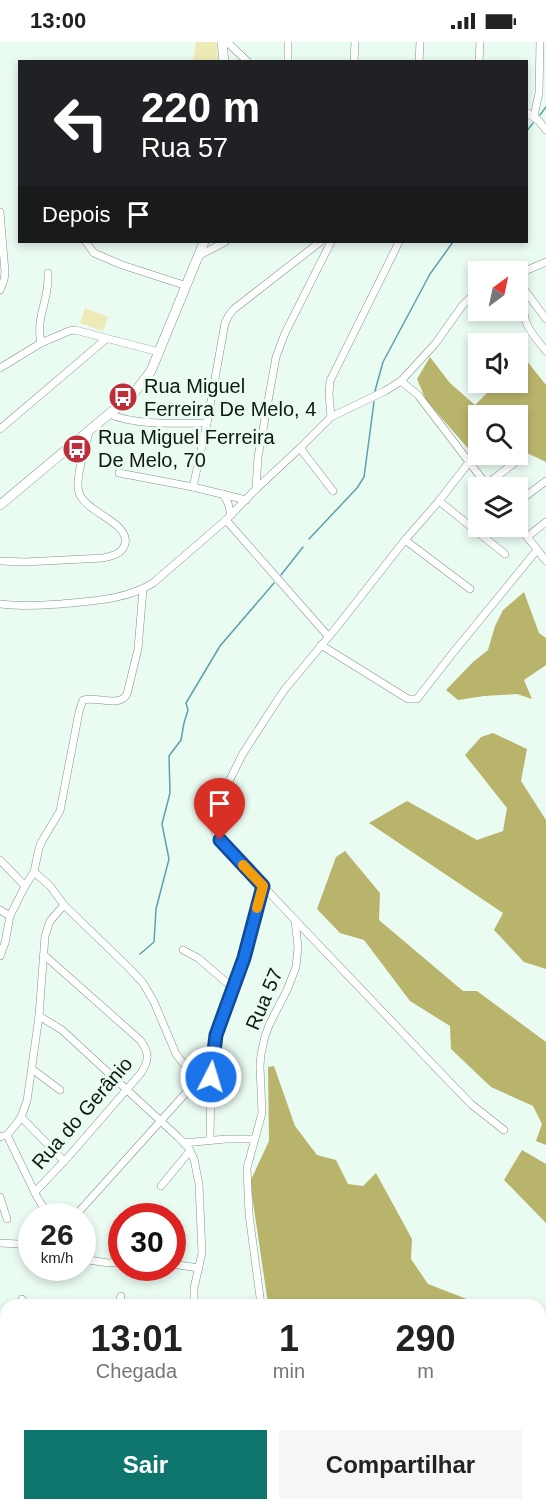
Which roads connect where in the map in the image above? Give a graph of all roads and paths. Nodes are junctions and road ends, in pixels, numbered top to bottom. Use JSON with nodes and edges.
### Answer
{"nodes":[{"id":1,"x":222,"y":42,"type":"edge"},
{"id":2,"x":227,"y":42,"type":"edge"},
{"id":3,"x":288,"y":42,"type":"edge"},
{"id":4,"x":355,"y":42,"type":"edge"},
{"id":5,"x":420,"y":42,"type":"edge"},
{"id":6,"x":480,"y":42,"type":"edge"},
{"id":7,"x":540,"y":42,"type":"edge"},
{"id":8,"x":224,"y":60,"type":"edge"},
{"id":9,"x":246,"y":60,"type":"edge"},
{"id":10,"x":288,"y":60,"type":"edge"},
{"id":11,"x":354,"y":60,"type":"edge"},
{"id":12,"x":419,"y":60,"type":"edge"},
{"id":13,"x":479,"y":60,"type":"edge"},
{"id":14,"x":530,"y":114,"type":"edge"},
{"id":15,"x":546,"y":130,"type":"edge"},
{"id":16,"x":0,"y":212,"type":"edge"},
{"id":17,"x":87,"y":243,"type":"edge"},
{"id":18,"x":204,"y":243,"type":"edge"},
{"id":19,"x":319,"y":243,"type":"edge"},
{"id":20,"x":330,"y":243,"type":"edge"},
{"id":21,"x":399,"y":243,"type":"edge"},
{"id":22,"x":213,"y":245,"type":"edge"},
{"id":23,"x":2,"y":247,"type":"edge"},
{"id":24,"x":198,"y":256,"type":"junction"},
{"id":25,"x":546,"y":262,"type":"edge"},
{"id":26,"x":528,"y":270,"type":"edge"},
{"id":27,"x":48,"y":273,"type":"dead end"},
{"id":28,"x":187,"y":286,"type":"junction"},
{"id":29,"x":0,"y":290,"type":"edge"},
{"id":30,"x":528,"y":295,"type":"edge"},
{"id":31,"x":468,"y":299,"type":"edge"},
{"id":32,"x":546,"y":319,"type":"edge"},
{"id":33,"x":526,"y":321,"type":"edge"},
{"id":34,"x":106,"y":339,"type":"junction"},
{"id":35,"x":40,"y":343,"type":"junction"},
{"id":36,"x":546,"y":351,"type":"edge"},
{"id":37,"x":159,"y":352,"type":"junction"},
{"id":38,"x":0,"y":368,"type":"edge"},
{"id":39,"x":401,"y":381,"type":"junction"},
{"id":40,"x":109,"y":414,"type":"junction"},
{"id":41,"x":331,"y":417,"type":"junction"},
{"id":42,"x":207,"y":423,"type":"junction"},
{"id":43,"x":0,"y":429,"type":"edge"},
{"id":44,"x":89,"y":432,"type":"junction"},
{"id":45,"x":300,"y":448,"type":"junction"},
{"id":46,"x":468,"y":458,"type":"edge"},
{"id":47,"x":468,"y":464,"type":"edge"},
{"id":48,"x":513,"y":465,"type":"edge"},
{"id":49,"x":119,"y":473,"type":"dead end"},
{"id":50,"x":499,"y":477,"type":"edge"},
{"id":51,"x":546,"y":481,"type":"edge"},
{"id":52,"x":193,"y":487,"type":"junction"},
{"id":53,"x":256,"y":489,"type":"junction"},
{"id":54,"x":333,"y":491,"type":"dead end"},
{"id":55,"x":223,"y":494,"type":"junction"},
{"id":56,"x":528,"y":494,"type":"edge"},
{"id":57,"x":246,"y":500,"type":"junction"},
{"id":58,"x":439,"y":501,"type":"junction"},
{"id":59,"x":0,"y":505,"type":"edge"},
{"id":60,"x":228,"y":517,"type":"junction"},
{"id":61,"x":546,"y":522,"type":"edge"},
{"id":62,"x":528,"y":536,"type":"edge"},
{"id":63,"x":527,"y":537,"type":"edge"},
{"id":64,"x":405,"y":540,"type":"junction"},
{"id":65,"x":537,"y":550,"type":"junction"},
{"id":66,"x":505,"y":554,"type":"dead end"},
{"id":67,"x":0,"y":561,"type":"edge"},
{"id":68,"x":546,"y":561,"type":"edge"},
{"id":69,"x":470,"y":589,"type":"dead end"},
{"id":70,"x":143,"y":590,"type":"junction"},
{"id":71,"x":0,"y":604,"type":"edge"},
{"id":72,"x":328,"y":636,"type":"junction"},
{"id":73,"x":321,"y":645,"type":"junction"},
{"id":74,"x":0,"y":860,"type":"edge"},
{"id":75,"x":34,"y":872,"type":"junction"},
{"id":76,"x":25,"y":886,"type":"junction"},
{"id":77,"x":263,"y":886,"type":"junction"},
{"id":78,"x":64,"y":905,"type":"junction"},
{"id":79,"x":0,"y":910,"type":"edge"},
{"id":80,"x":10,"y":916,"type":"junction"},
{"id":81,"x":295,"y":920,"type":"junction"},
{"id":82,"x":183,"y":950,"type":"dead end"},
{"id":83,"x":44,"y":955,"type":"junction"},
{"id":84,"x":0,"y":956,"type":"edge"},
{"id":85,"x":233,"y":988,"type":"junction"},
{"id":86,"x":39,"y":1016,"type":"junction"},
{"id":87,"x":32,"y":1069,"type":"junction"},
{"id":88,"x":202,"y":1076,"type":"junction"},
{"id":89,"x":211,"y":1077,"type":"junction"},
{"id":90,"x":60,"y":1090,"type":"dead end"},
{"id":91,"x":127,"y":1090,"type":"junction"},
{"id":92,"x":21,"y":1117,"type":"junction"},
{"id":93,"x":161,"y":1122,"type":"junction"},
{"id":94,"x":504,"y":1130,"type":"dead end"},
{"id":95,"x":3,"y":1136,"type":"edge"},
{"id":96,"x":210,"y":1139,"type":"junction"},
{"id":97,"x":255,"y":1139,"type":"junction"},
{"id":98,"x":184,"y":1143,"type":"junction"},
{"id":99,"x":190,"y":1151,"type":"junction"},
{"id":100,"x":64,"y":1161,"type":"junction"},
{"id":101,"x":161,"y":1186,"type":"dead end"},
{"id":102,"x":35,"y":1192,"type":"junction"},
{"id":103,"x":0,"y":1197,"type":"edge"},
{"id":104,"x":41,"y":1203,"type":"edge"},
{"id":105,"x":87,"y":1203,"type":"edge"},
{"id":106,"x":7,"y":1219,"type":"dead end"},
{"id":107,"x":0,"y":1243,"type":"edge"},
{"id":108,"x":18,"y":1244,"type":"edge"},
{"id":109,"x":186,"y":1266,"type":"edge"},
{"id":110,"x":199,"y":1268,"type":"junction"},
{"id":111,"x":121,"y":1296,"type":"dead end"},
{"id":112,"x":120,"y":1299,"type":"edge"},
{"id":113,"x":194,"y":1299,"type":"edge"},
{"id":114,"x":260,"y":1299,"type":"edge"}],
"edges":[{"from":1,"to":8,"type":"main road"},
{"from":2,"to":9,"type":"street"},
{"from":3,"to":10,"type":"street"},
{"from":4,"to":11,"type":"street"},
{"from":5,"to":12,"type":"street"},
{"from":6,"to":13,"type":"street"},
{"from":7,"to":14,"type":"street"},
{"from":14,"to":15,"type":"street"},
{"from":16,"to":23,"type":"street"},
{"from":17,"to":28,"type":"street"},
{"from":18,"to":24,"type":"main road"},
{"from":19,"to":42,"type":"street"},
{"from":20,"to":53,"type":"street"},
{"from":21,"to":41,"type":"street"},
{"from":22,"to":24,"type":"street"},
{"from":23,"to":29,"type":"street"},
{"from":24,"to":28,"type":"main road"},
{"from":25,"to":26,"type":"street"},
{"from":27,"to":35,"type":"street"},
{"from":28,"to":37,"type":"main road"},
{"from":30,"to":32,"type":"street"},
{"from":31,"to":39,"type":"street"},
{"from":33,"to":36,"type":"street"},
{"from":34,"to":35,"type":"street"},
{"from":34,"to":37,"type":"street"},
{"from":34,"to":43,"type":"street"},
{"from":35,"to":38,"type":"street"},
{"from":37,"to":40,"type":"main road"},
{"from":39,"to":41,"type":"street"},
{"from":39,"to":46,"type":"street"},
{"from":40,"to":42,"type":"street"},
{"from":40,"to":44,"type":"main road"},
{"from":41,"to":45,"type":"street"},
{"from":42,"to":52,"type":"street"},
{"from":44,"to":59,"type":"main road"},
{"from":44,"to":67,"type":"street"},
{"from":45,"to":53,"type":"street"},
{"from":45,"to":54,"type":"street"},
{"from":47,"to":58,"type":"street"},
{"from":48,"to":50,"type":"street"},
{"from":49,"to":52,"type":"street"},
{"from":51,"to":56,"type":"street"},
{"from":52,"to":55,"type":"street"},
{"from":53,"to":57,"type":"street"},
{"from":55,"to":57,"type":"street"},
{"from":55,"to":60,"type":"street"},
{"from":57,"to":60,"type":"street"},
{"from":58,"to":64,"type":"street"},
{"from":58,"to":66,"type":"street"},
{"from":60,"to":70,"type":"street"},
{"from":60,"to":72,"type":"street"},
{"from":61,"to":62,"type":"street"},
{"from":63,"to":65,"type":"street"},
{"from":64,"to":69,"type":"street"},
{"from":64,"to":72,"type":"street"},
{"from":65,"to":68,"type":"street"},
{"from":65,"to":73,"type":"street"},
{"from":70,"to":71,"type":"street"},
{"from":70,"to":75,"type":"street"},
{"from":72,"to":73,"type":"street"},
{"from":73,"to":77,"type":"street"},
{"from":74,"to":76,"type":"street"},
{"from":75,"to":76,"type":"street"},
{"from":75,"to":78,"type":"street"},
{"from":76,"to":80,"type":"street"},
{"from":77,"to":81,"type":"street"},
{"from":77,"to":85,"type":"street"},
{"from":78,"to":83,"type":"street"},
{"from":78,"to":88,"type":"street"},
{"from":79,"to":80,"type":"street"},
{"from":80,"to":84,"type":"street"},
{"from":81,"to":94,"type":"street"},
{"from":81,"to":97,"type":"street","name":"Rua 57"},
{"from":82,"to":85,"type":"street"},
{"from":83,"to":86,"type":"street"},
{"from":83,"to":91,"type":"street","name":"Rua do Gerânio"},
{"from":85,"to":89,"type":"street"},
{"from":86,"to":87,"type":"street"},
{"from":86,"to":91,"type":"street"},
{"from":87,"to":90,"type":"street"},
{"from":87,"to":92,"type":"street"},
{"from":88,"to":89,"type":"street"},
{"from":88,"to":93,"type":"street"},
{"from":89,"to":96,"type":"street"},
{"from":91,"to":93,"type":"street"},
{"from":91,"to":100,"type":"street","name":"Rua do Gerânio"},
{"from":92,"to":95,"type":"street"},
{"from":92,"to":100,"type":"street"},
{"from":93,"to":98,"type":"street"},
{"from":93,"to":105,"type":"street"},
{"from":95,"to":102,"type":"street"},
{"from":96,"to":97,"type":"street"},
{"from":96,"to":98,"type":"street"},
{"from":97,"to":114,"type":"street","name":"Rua 57"},
{"from":98,"to":99,"type":"street"},
{"from":99,"to":101,"type":"street"},
{"from":99,"to":110,"type":"street"},
{"from":100,"to":102,"type":"street","name":"Rua do Gerânio"},
{"from":102,"to":104,"type":"street"},
{"from":103,"to":106,"type":"street"},
{"from":107,"to":108,"type":"street"},
{"from":109,"to":110,"type":"street"},
{"from":110,"to":113,"type":"street"},
{"from":111,"to":112,"type":"street"}]}
